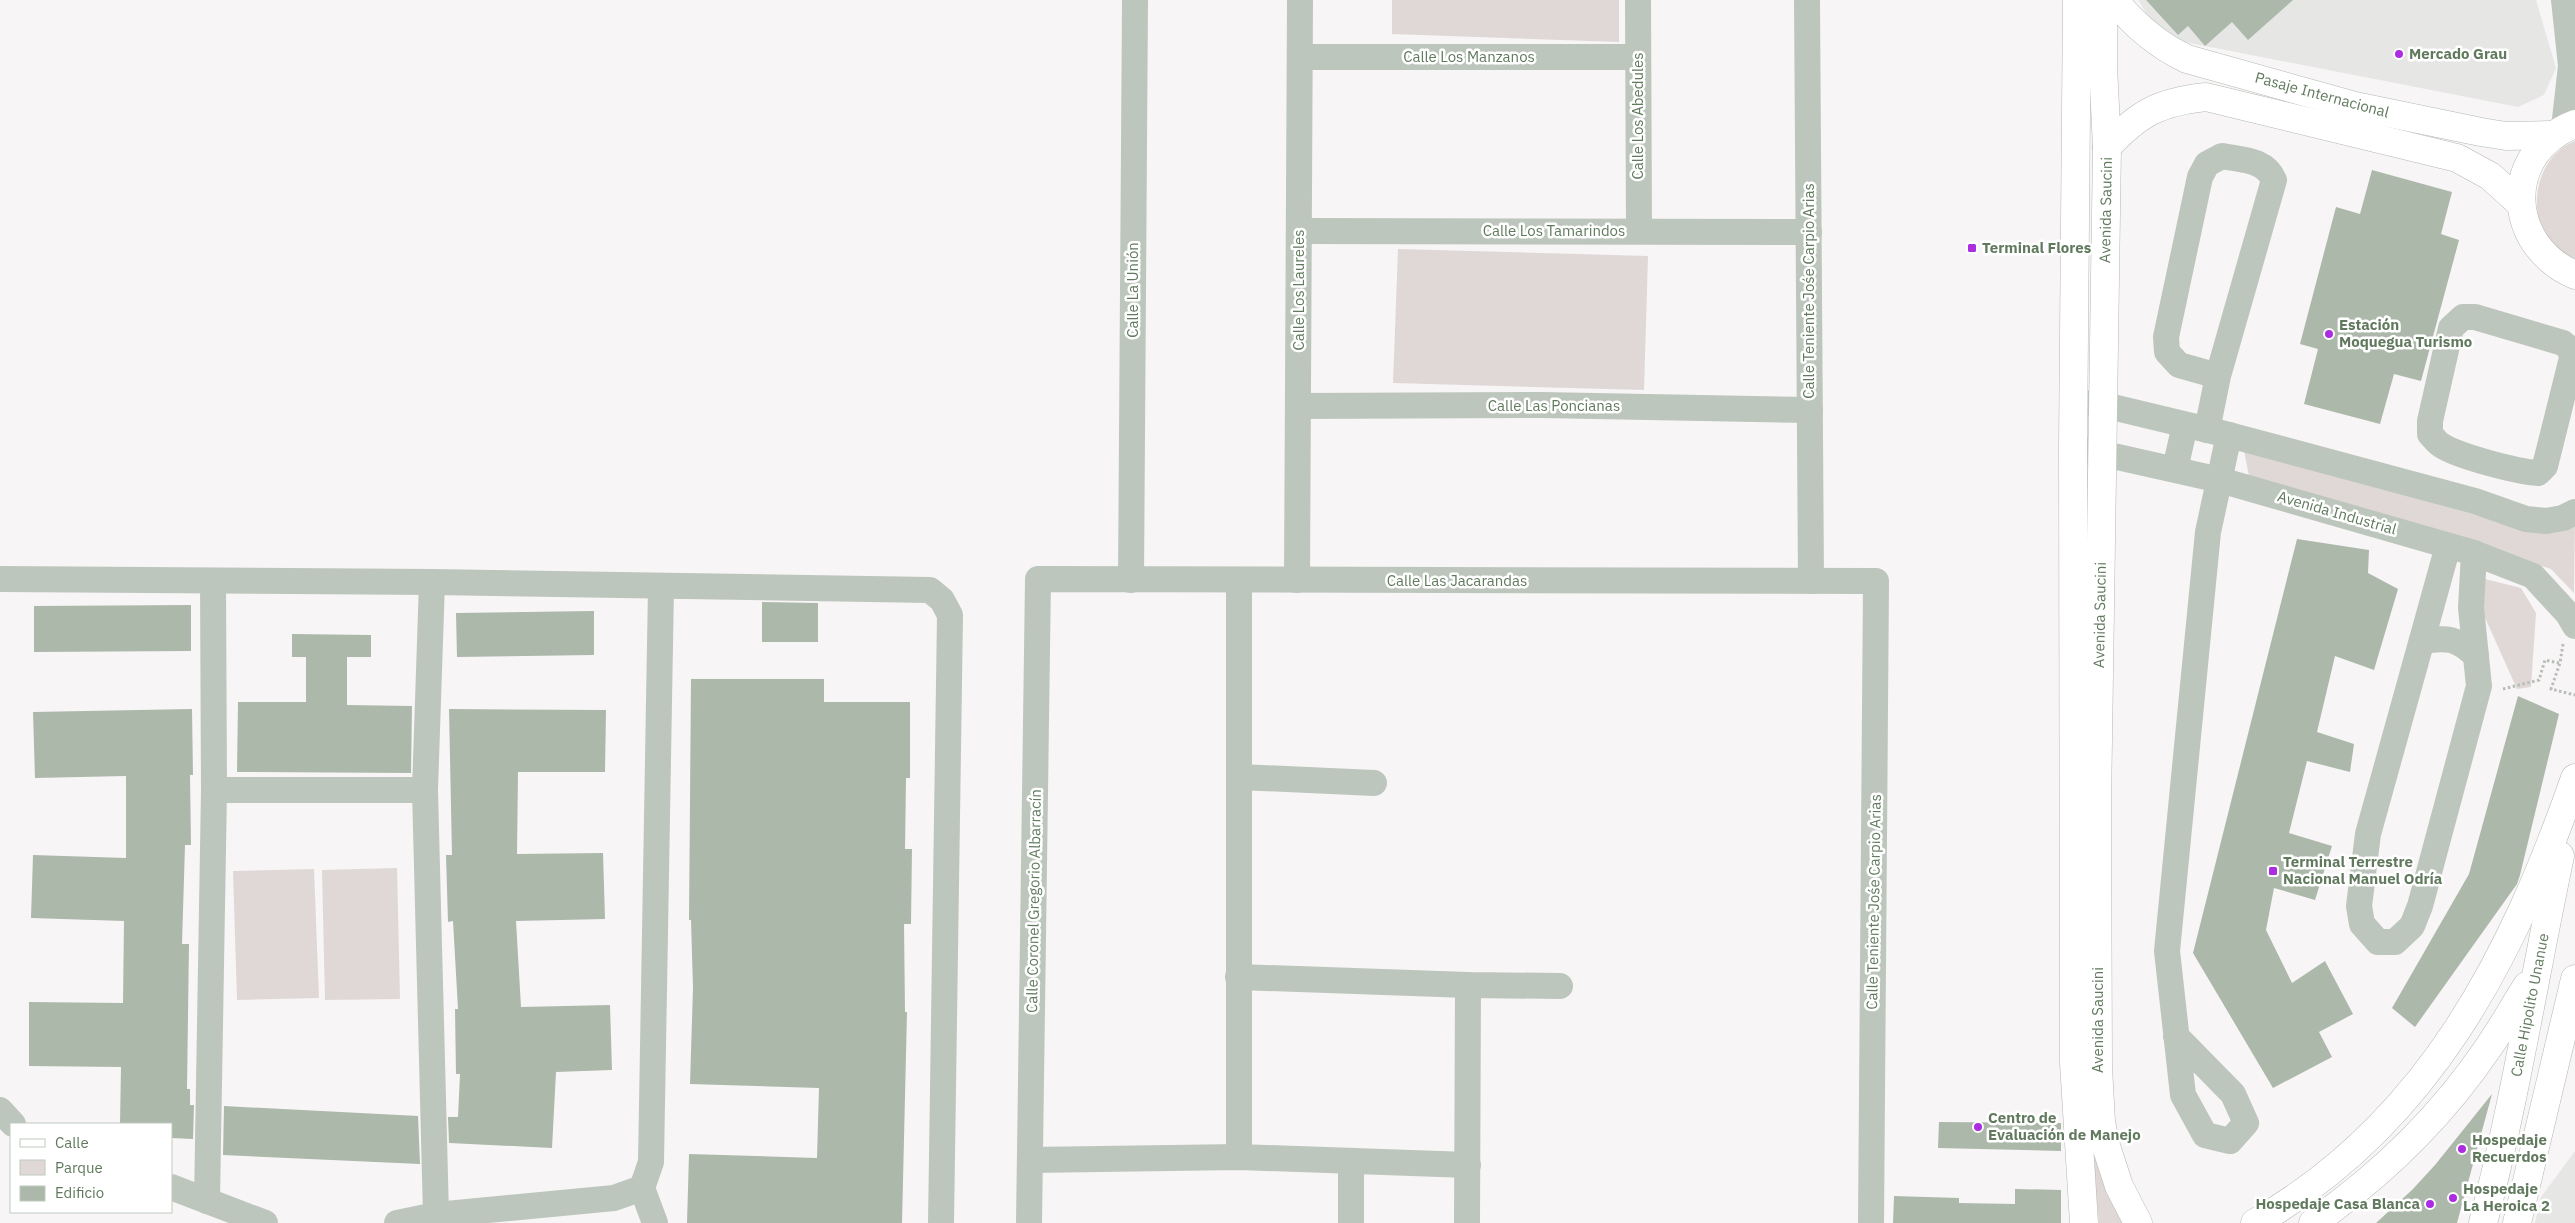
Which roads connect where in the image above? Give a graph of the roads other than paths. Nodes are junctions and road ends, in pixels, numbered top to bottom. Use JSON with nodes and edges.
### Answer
{"nodes":[{"id":1,"x":1135,"y":0,"type":"edge"},
{"id":2,"x":1300,"y":0,"type":"edge"},
{"id":3,"x":1638,"y":0,"type":"edge"},
{"id":4,"x":1807,"y":0,"type":"edge"},
{"id":5,"x":2077,"y":0,"type":"edge"},
{"id":6,"x":2103,"y":0,"type":"edge"},
{"id":7,"x":2114,"y":0,"type":"edge"},
{"id":8,"x":2564,"y":0,"type":"edge"},
{"id":9,"x":1300,"y":57,"type":"junction"},
{"id":10,"x":1638,"y":57,"type":"junction"},
{"id":11,"x":2564,"y":129,"type":"edge"},
{"id":12,"x":2107,"y":147,"type":"junction"},
{"id":13,"x":2521,"y":204,"type":"junction"},
{"id":14,"x":1299,"y":231,"type":"junction"},
{"id":15,"x":1639,"y":232,"type":"junction"},
{"id":16,"x":1809,"y":232,"type":"junction"},
{"id":17,"x":2575,"y":275,"type":"edge"},
{"id":18,"x":2218,"y":376,"type":"junction"},
{"id":19,"x":2074,"y":402,"type":"junction"},
{"id":20,"x":2104,"y":405,"type":"junction"},
{"id":21,"x":1298,"y":406,"type":"junction"},
{"id":22,"x":1810,"y":410,"type":"junction"},
{"id":23,"x":2207,"y":430,"type":"junction"},
{"id":24,"x":2073,"y":447,"type":"junction"},
{"id":25,"x":2103,"y":452,"type":"junction"},
{"id":26,"x":2483,"y":461,"type":"junction"},
{"id":27,"x":2175,"y":468,"type":"junction"},
{"id":28,"x":2220,"y":480,"type":"junction"},
{"id":29,"x":2475,"y":501,"type":"junction"},
{"id":30,"x":2575,"y":512,"type":"edge"},
{"id":31,"x":2448,"y":546,"type":"junction"},
{"id":32,"x":2474,"y":553,"type":"junction"},
{"id":33,"x":0,"y":579,"type":"edge"},
{"id":34,"x":1038,"y":579,"type":"joint"},
{"id":35,"x":1131,"y":580,"type":"junction"},
{"id":36,"x":1239,"y":580,"type":"junction"},
{"id":37,"x":1296,"y":580,"type":"junction"},
{"id":38,"x":213,"y":581,"type":"junction"},
{"id":39,"x":1811,"y":581,"type":"junction"},
{"id":40,"x":1876,"y":581,"type":"joint"},
{"id":41,"x":432,"y":582,"type":"junction"},
{"id":42,"x":661,"y":587,"type":"junction"},
{"id":43,"x":2575,"y":626,"type":"edge"},
{"id":44,"x":2422,"y":641,"type":"junction"},
{"id":45,"x":2476,"y":656,"type":"junction"},
{"id":46,"x":2086,"y":752,"type":"junction"},
{"id":47,"x":1240,"y":777,"type":"junction"},
{"id":48,"x":2575,"y":778,"type":"edge"},
{"id":49,"x":1374,"y":783,"type":"dead end"},
{"id":50,"x":2575,"y":786,"type":"edge"},
{"id":51,"x":214,"y":790,"type":"junction"},
{"id":52,"x":425,"y":790,"type":"junction"},
{"id":53,"x":2085,"y":804,"type":"junction"},
{"id":54,"x":2535,"y":974,"type":"junction"},
{"id":55,"x":1238,"y":977,"type":"junction"},
{"id":56,"x":2575,"y":979,"type":"edge"},
{"id":57,"x":1468,"y":985,"type":"junction"},
{"id":58,"x":1560,"y":986,"type":"dead end"},
{"id":59,"x":2176,"y":1036,"type":"dead end"},
{"id":60,"x":0,"y":1110,"type":"edge"},
{"id":61,"x":12,"y":1123,"type":"edge"},
{"id":62,"x":1239,"y":1157,"type":"junction"},
{"id":63,"x":1030,"y":1160,"type":"junction"},
{"id":64,"x":1351,"y":1161,"type":"junction"},
{"id":65,"x":1468,"y":1165,"type":"junction"},
{"id":66,"x":172,"y":1187,"type":"edge"},
{"id":67,"x":642,"y":1188,"type":"junction"},
{"id":68,"x":207,"y":1201,"type":"junction"},
{"id":69,"x":436,"y":1215,"type":"junction"},
{"id":70,"x":265,"y":1223,"type":"edge"},
{"id":71,"x":397,"y":1223,"type":"edge"},
{"id":72,"x":655,"y":1223,"type":"edge"},
{"id":73,"x":941,"y":1223,"type":"edge"},
{"id":74,"x":1029,"y":1223,"type":"edge"},
{"id":75,"x":1351,"y":1223,"type":"edge"},
{"id":76,"x":1467,"y":1223,"type":"edge"},
{"id":77,"x":1871,"y":1223,"type":"edge"},
{"id":78,"x":2084,"y":1223,"type":"edge"},
{"id":79,"x":2138,"y":1223,"type":"edge"},
{"id":80,"x":2255,"y":1223,"type":"edge"},
{"id":81,"x":2313,"y":1223,"type":"edge"},
{"id":82,"x":2483,"y":1223,"type":"edge"},
{"id":83,"x":2517,"y":1223,"type":"edge"}],
"edges":[{"from":1,"to":35,"type":"street","name":"Calle La Unión"},
{"from":2,"to":9,"type":"street","name":"Calle Los Laureles"},
{"from":3,"to":10,"type":"street","name":"Calle Los Abedules"},
{"from":4,"to":16,"type":"street","name":"Calle Teniente Jośe Carpio Arias"},
{"from":5,"to":19,"type":"main road","name":"Avenida Saucini"},
{"from":6,"to":12,"type":"main road","name":"Avenida Saucini"},
{"from":7,"to":11,"type":"main road","name":"Pasaje Internacional"},
{"from":8,"to":11,"type":"street"},
{"from":9,"to":10,"type":"street","name":"Calle Los Manzanos"},
{"from":9,"to":14,"type":"street","name":"Calle Los Laureles"},
{"from":10,"to":15,"type":"street","name":"Calle Los Abedules"},
{"from":11,"to":13,"type":"main road"},
{"from":12,"to":13,"type":"main road","name":"Pasaje Internacional"},
{"from":12,"to":20,"type":"main road","name":"Avenida Saucini"},
{"from":13,"to":17,"type":"main road"},
{"from":14,"to":15,"type":"street","name":"Calle Los Tamarindos"},
{"from":14,"to":21,"type":"street","name":"Calle Los Laureles"},
{"from":15,"to":16,"type":"street","name":"Calle Los Tamarindos"},
{"from":16,"to":22,"type":"street","name":"Calle Teniente Jośe Carpio Arias"},
{"from":18,"to":18,"type":"street"},
{"from":18,"to":23,"type":"street"},
{"from":19,"to":20,"type":"street"},
{"from":19,"to":24,"type":"main road","name":"Avenida Saucini"},
{"from":20,"to":23,"type":"street"},
{"from":20,"to":25,"type":"main road","name":"Avenida Saucini"},
{"from":21,"to":22,"type":"street","name":"Calle Las Poncianas"},
{"from":21,"to":37,"type":"street","name":"Calle Los Laureles"},
{"from":22,"to":39,"type":"street","name":"Calle Teniente Jośe Carpio Arias"},
{"from":23,"to":27,"type":"street"},
{"from":23,"to":28,"type":"street"},
{"from":23,"to":29,"type":"street"},
{"from":24,"to":25,"type":"street","name":"Avenida Industrial"},
{"from":24,"to":46,"type":"main road","name":"Avenida Saucini"},
{"from":25,"to":27,"type":"street","name":"Avenida Industrial"},
{"from":25,"to":46,"type":"main road","name":"Avenida Saucini"},
{"from":26,"to":26,"type":"street"},
{"from":26,"to":29,"type":"street"},
{"from":27,"to":28,"type":"street","name":"Avenida Industrial"},
{"from":28,"to":31,"type":"street","name":"Avenida Industrial"},
{"from":28,"to":59,"type":"street"},
{"from":29,"to":30,"type":"street"},
{"from":31,"to":32,"type":"street","name":"Avenida Industrial"},
{"from":31,"to":44,"type":"street"},
{"from":32,"to":43,"type":"street","name":"Avenida Industrial"},
{"from":32,"to":45,"type":"street"},
{"from":33,"to":38,"type":"street"},
{"from":34,"to":35,"type":"street","name":"Calle Las Jacarandas"},
{"from":34,"to":63,"type":"street","name":"Calle Coronel Gregorio Albarracín"},
{"from":35,"to":36,"type":"street","name":"Calle Las Jacarandas"},
{"from":36,"to":37,"type":"street","name":"Calle Las Jacarandas"},
{"from":36,"to":47,"type":"street"},
{"from":37,"to":39,"type":"street","name":"Calle Las Jacarandas"},
{"from":38,"to":41,"type":"street"},
{"from":38,"to":51,"type":"street"},
{"from":39,"to":40,"type":"street","name":"Calle Las Jacarandas"},
{"from":40,"to":77,"type":"street","name":"Calle Teniente Jośe Carpio Arias"},
{"from":41,"to":42,"type":"street"},
{"from":41,"to":52,"type":"street"},
{"from":42,"to":67,"type":"street"},
{"from":42,"to":73,"type":"street"},
{"from":44,"to":45,"type":"street"},
{"from":44,"to":45,"type":"street"},
{"from":46,"to":53,"type":"main road","name":"Avenida Saucini"},
{"from":47,"to":49,"type":"street"},
{"from":47,"to":55,"type":"street"},
{"from":48,"to":80,"type":"main road"},
{"from":50,"to":54,"type":"main road","name":"Calle Hipolito Unanue"},
{"from":51,"to":52,"type":"street"},
{"from":51,"to":68,"type":"street"},
{"from":52,"to":69,"type":"street"},
{"from":53,"to":78,"type":"main road","name":"Avenida Saucini"},
{"from":53,"to":79,"type":"main road","name":"Avenida Saucini"},
{"from":54,"to":81,"type":"main road"},
{"from":54,"to":82,"type":"main road","name":"Calle Hipolito Unanue"},
{"from":55,"to":57,"type":"street"},
{"from":55,"to":62,"type":"street"},
{"from":56,"to":83,"type":"main road"},
{"from":57,"to":58,"type":"street"},
{"from":57,"to":65,"type":"street"},
{"from":60,"to":61,"type":"street"},
{"from":62,"to":63,"type":"street"},
{"from":62,"to":64,"type":"street"},
{"from":63,"to":74,"type":"street","name":"Calle Coronel Gregorio Albarracín"},
{"from":64,"to":65,"type":"street"},
{"from":64,"to":75,"type":"street"},
{"from":65,"to":76,"type":"street"},
{"from":66,"to":68,"type":"street"},
{"from":67,"to":69,"type":"street"},
{"from":67,"to":72,"type":"street"},
{"from":68,"to":70,"type":"street"},
{"from":69,"to":71,"type":"street"}]}
